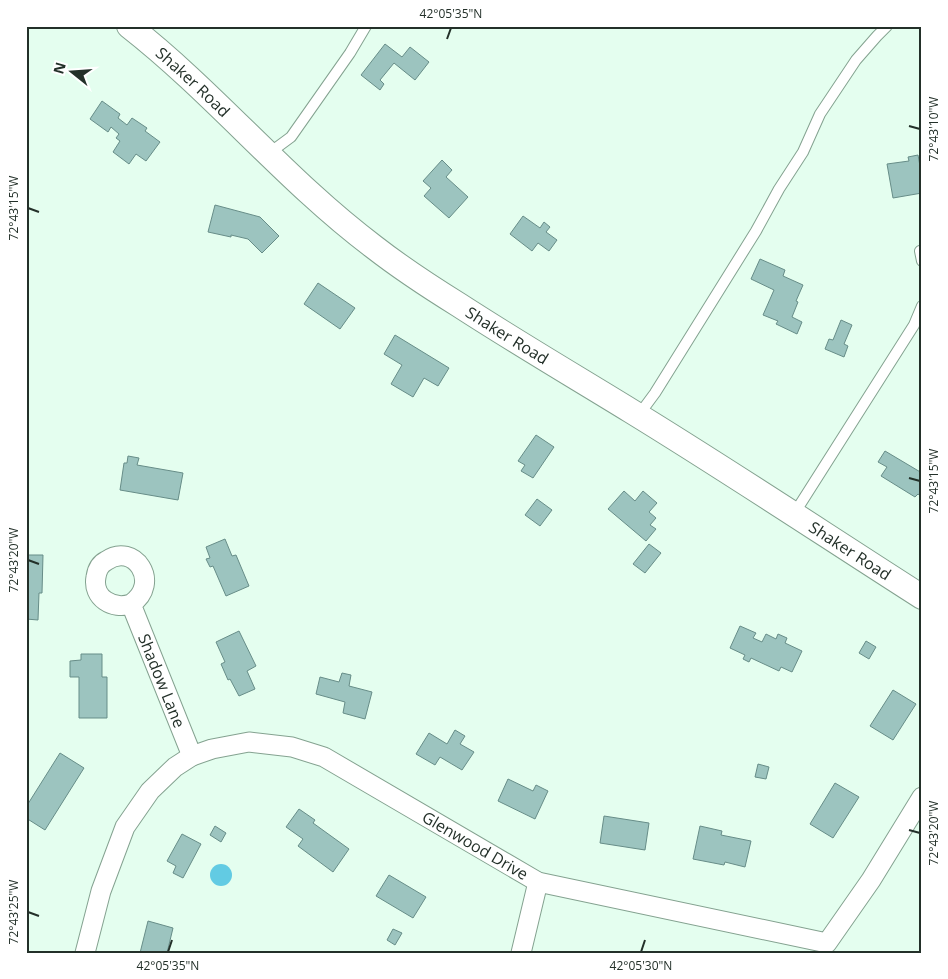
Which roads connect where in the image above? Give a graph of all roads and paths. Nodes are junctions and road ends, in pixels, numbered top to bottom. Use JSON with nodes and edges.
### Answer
{"nodes":[{"id":1,"x":129,"y":26,"type":"edge"},
{"id":2,"x":366,"y":26,"type":"edge"},
{"id":3,"x":887,"y":26,"type":"edge"},
{"id":4,"x":268,"y":154,"type":"junction"},
{"id":5,"x":922,"y":306,"type":"edge"},
{"id":6,"x":638,"y":416,"type":"junction"},
{"id":7,"x":794,"y":514,"type":"junction"},
{"id":8,"x":922,"y":597,"type":"edge"},
{"id":9,"x":131,"y":604,"type":"dead end"},
{"id":10,"x":192,"y":756,"type":"junction"},
{"id":11,"x":922,"y":797,"type":"edge"},
{"id":12,"x":538,"y":882,"type":"junction"},
{"id":13,"x":85,"y":953,"type":"edge"},
{"id":14,"x":521,"y":953,"type":"edge"}],
"edges":[{"from":1,"to":4,"type":"street","name":"Shaker Road"},
{"from":2,"to":4,"type":"lane"},
{"from":3,"to":6,"type":"lane"},
{"from":4,"to":6,"type":"street","name":"Shaker Road"},
{"from":5,"to":7,"type":"lane"},
{"from":6,"to":7,"type":"street","name":"Shaker Road"},
{"from":7,"to":8,"type":"street","name":"Shaker Road"},
{"from":9,"to":10,"type":"street","name":"Shadow Lane"},
{"from":10,"to":12,"type":"street","name":"Glenwood Drive"},
{"from":10,"to":13,"type":"street","name":"Glenwood Drive"},
{"from":11,"to":12,"type":"street","name":"Glenwood Drive"},
{"from":12,"to":14,"type":"street"}]}
